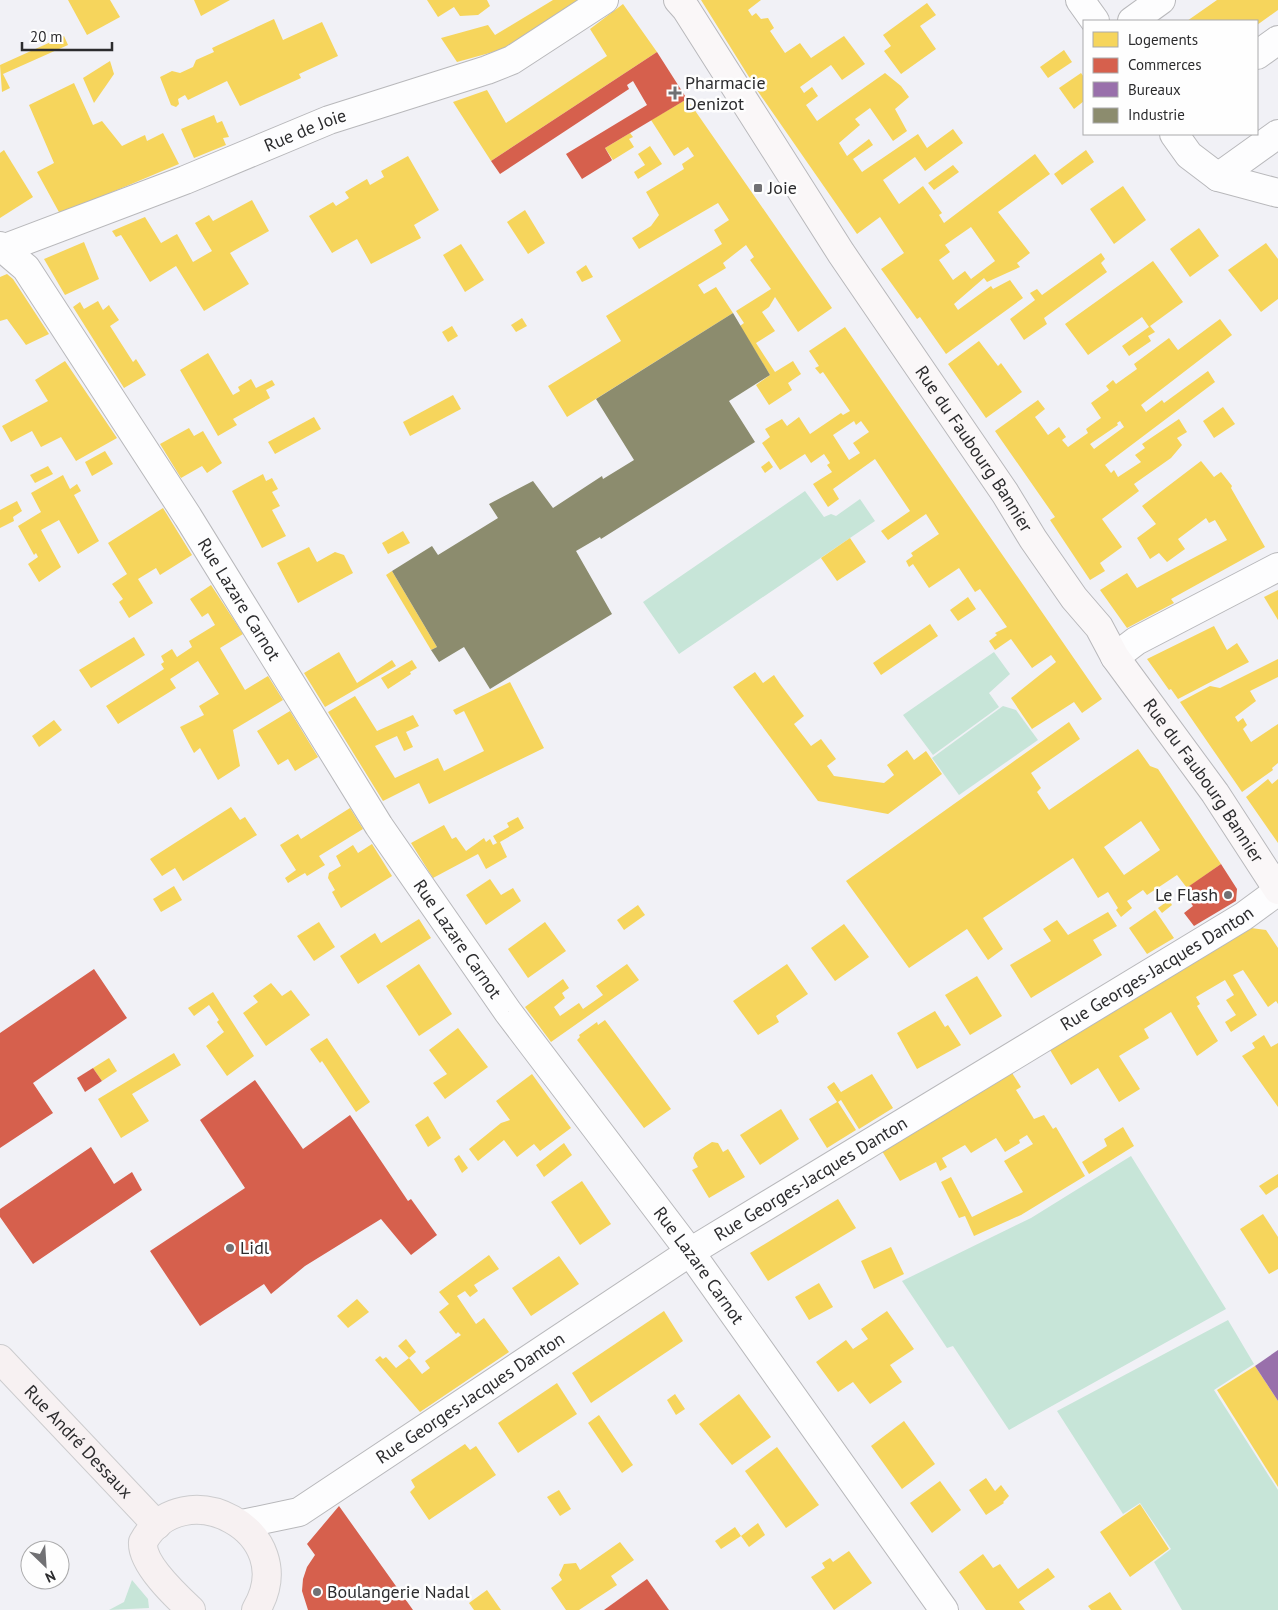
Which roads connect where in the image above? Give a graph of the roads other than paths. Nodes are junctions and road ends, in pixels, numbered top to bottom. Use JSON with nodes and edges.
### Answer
{"nodes":[{"id":1,"x":604,"y":0,"type":"edge"},
{"id":2,"x":678,"y":0,"type":"edge"},
{"id":3,"x":1080,"y":0,"type":"edge"},
{"id":4,"x":1161,"y":0,"type":"edge"},
{"id":5,"x":1094,"y":20,"type":"edge"},
{"id":6,"x":1133,"y":20,"type":"edge"},
{"id":7,"x":1278,"y":40,"type":"edge"},
{"id":8,"x":1258,"y":54,"type":"edge"},
{"id":9,"x":1278,"y":134,"type":"edge"},
{"id":10,"x":1175,"y":135,"type":"edge"},
{"id":11,"x":1218,"y":177,"type":"junction"},
{"id":12,"x":1278,"y":193,"type":"edge"},
{"id":13,"x":1,"y":248,"type":"edge"},
{"id":14,"x":1278,"y":567,"type":"edge"},
{"id":15,"x":1115,"y":657,"type":"junction"},
{"id":16,"x":1278,"y":890,"type":"edge"},
{"id":17,"x":690,"y":1252,"type":"junction"},
{"id":18,"x":0,"y":1359,"type":"edge"},
{"id":19,"x":242,"y":1524,"type":"junction"},
{"id":20,"x":157,"y":1525,"type":"junction"},
{"id":21,"x":189,"y":1609,"type":"edge"},
{"id":22,"x":256,"y":1610,"type":"edge"},
{"id":23,"x":944,"y":1610,"type":"edge"}],
"edges":[{"from":1,"to":13,"type":"street","name":"Rue de Joie"},
{"from":2,"to":15,"type":"main road","name":"Rue du Faubourg Bannier"},
{"from":3,"to":5,"type":"street"},
{"from":4,"to":6,"type":"street"},
{"from":7,"to":8,"type":"street"},
{"from":9,"to":11,"type":"street"},
{"from":10,"to":11,"type":"street"},
{"from":11,"to":12,"type":"street"},
{"from":13,"to":17,"type":"street","name":"Rue Lazare Carnot"},
{"from":14,"to":15,"type":"street"},
{"from":15,"to":16,"type":"main road","name":"Rue du Faubourg Bannier"},
{"from":16,"to":17,"type":"street","name":"Rue Georges-Jacques Danton"},
{"from":17,"to":19,"type":"street","name":"Rue Georges-Jacques Danton"},
{"from":17,"to":23,"type":"street","name":"Rue Lazare Carnot"},
{"from":18,"to":20,"type":"main road","name":"Rue André Dessaux"},
{"from":19,"to":20,"type":"main road"},
{"from":19,"to":22,"type":"main road"},
{"from":20,"to":21,"type":"main road"}]}
